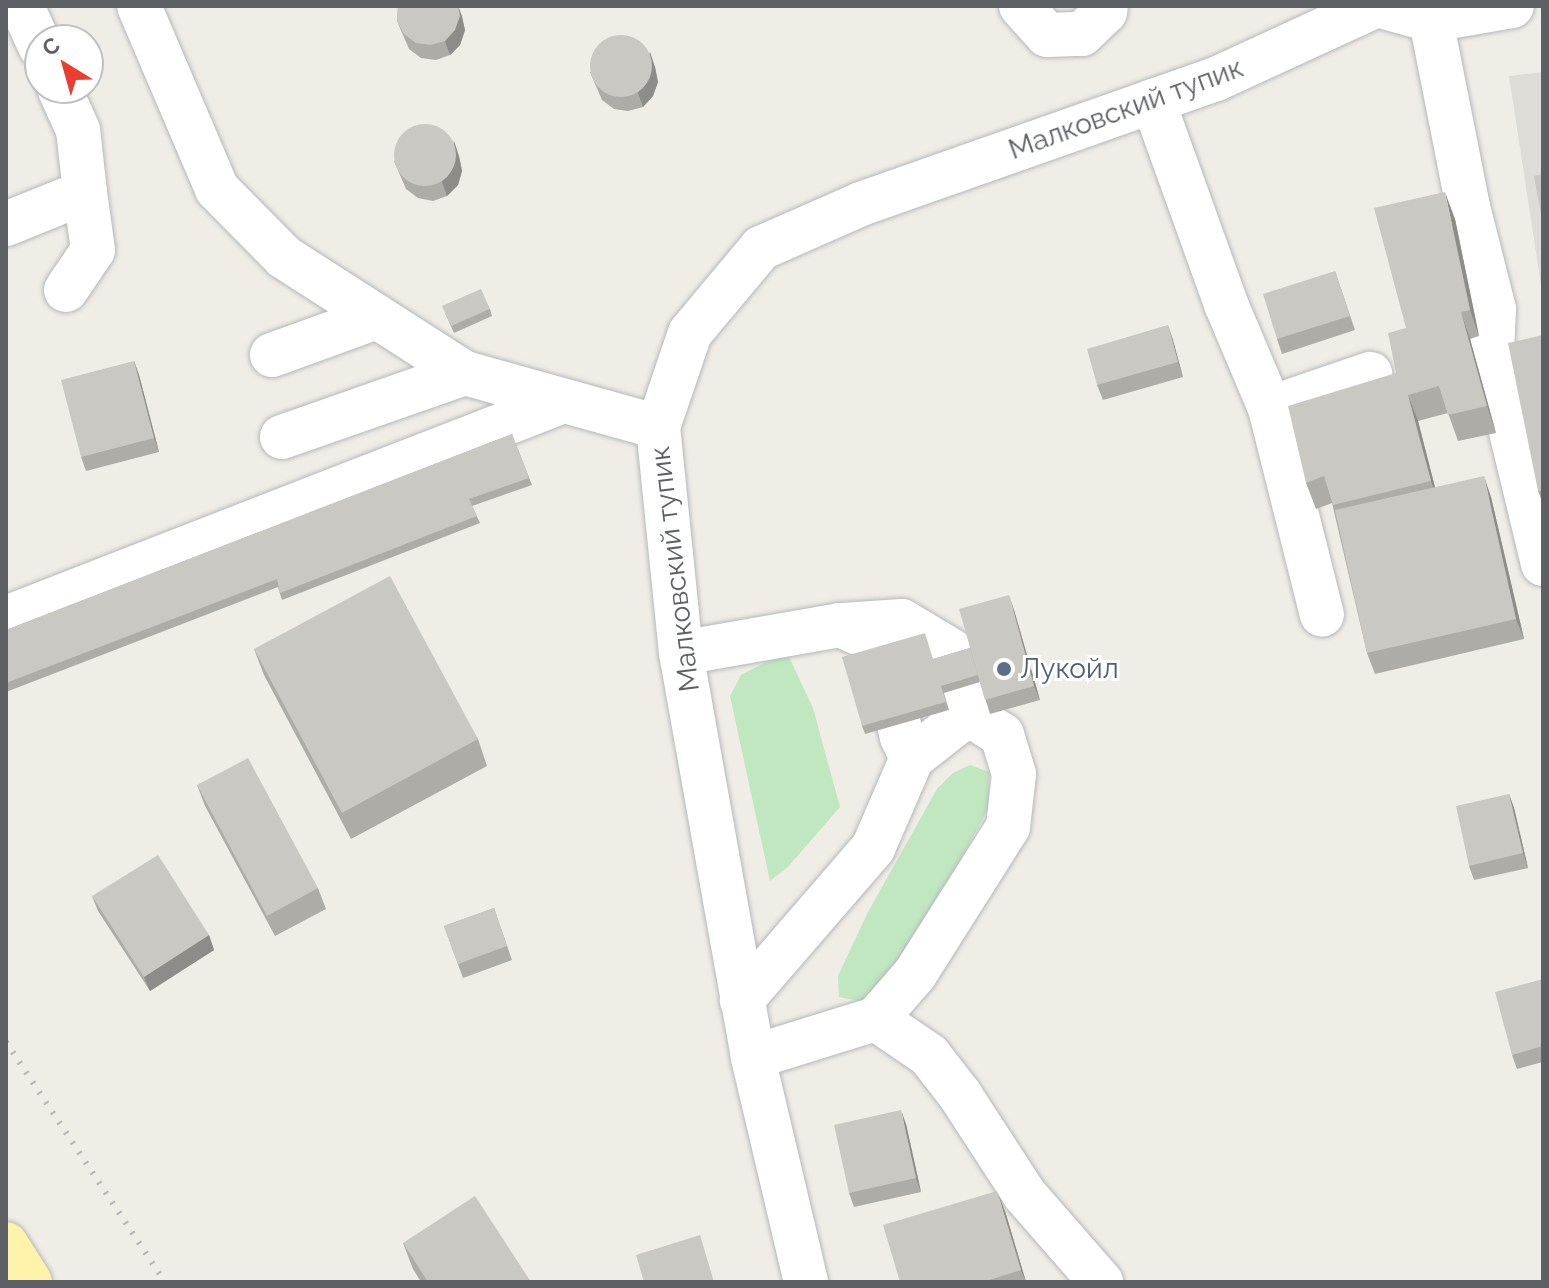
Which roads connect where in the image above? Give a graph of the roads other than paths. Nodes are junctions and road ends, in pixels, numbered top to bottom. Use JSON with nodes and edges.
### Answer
{"nodes":[{"id":1,"x":139,"y":6,"type":"edge"},
{"id":2,"x":1021,"y":6,"type":"edge"},
{"id":3,"x":1106,"y":6,"type":"edge"},
{"id":4,"x":1378,"y":6,"type":"edge"},
{"id":5,"x":1512,"y":6,"type":"edge"},
{"id":6,"x":1431,"y":20,"type":"junction"},
{"id":7,"x":1153,"y":101,"type":"junction"},
{"id":8,"x":66,"y":104,"type":"edge"},
{"id":9,"x":85,"y":192,"type":"junction"},
{"id":10,"x":6,"y":224,"type":"edge"},
{"id":11,"x":66,"y":290,"type":"dead end"},
{"id":12,"x":377,"y":317,"type":"junction"},
{"id":13,"x":272,"y":355,"type":"dead end"},
{"id":14,"x":465,"y":373,"type":"junction"},
{"id":15,"x":1370,"y":374,"type":"dead end"},
{"id":16,"x":561,"y":402,"type":"junction"},
{"id":17,"x":1270,"y":408,"type":"junction"},
{"id":18,"x":658,"y":427,"type":"junction"},
{"id":19,"x":282,"y":437,"type":"dead end"},
{"id":20,"x":1543,"y":564,"type":"edge"},
{"id":21,"x":1322,"y":615,"type":"dead end"},
{"id":22,"x":6,"y":618,"type":"edge"},
{"id":23,"x":840,"y":625,"type":"junction"},
{"id":24,"x":952,"y":651,"type":"edge"},
{"id":25,"x":681,"y":653,"type":"junction"},
{"id":26,"x":912,"y":758,"type":"junction"},
{"id":27,"x":742,"y":1000,"type":"junction"},
{"id":28,"x":876,"y":1019,"type":"junction"},
{"id":29,"x":753,"y":1057,"type":"junction"},
{"id":30,"x":6,"y":1244,"type":"edge"},
{"id":31,"x":30,"y":1282,"type":"edge"},
{"id":32,"x":806,"y":1282,"type":"edge"},
{"id":33,"x":1101,"y":1282,"type":"edge"}],
"edges":[{"from":1,"to":12,"type":"street"},
{"from":2,"to":3,"type":"street"},
{"from":4,"to":6,"type":"street"},
{"from":4,"to":7,"type":"street","name":"Малковский тупик"},
{"from":5,"to":6,"type":"street"},
{"from":6,"to":20,"type":"street"},
{"from":7,"to":17,"type":"street"},
{"from":7,"to":18,"type":"street","name":"Малковский тупик"},
{"from":8,"to":9,"type":"street"},
{"from":9,"to":10,"type":"street"},
{"from":9,"to":11,"type":"street"},
{"from":12,"to":13,"type":"street"},
{"from":12,"to":14,"type":"street"},
{"from":14,"to":16,"type":"street"},
{"from":14,"to":19,"type":"street"},
{"from":15,"to":17,"type":"street"},
{"from":16,"to":18,"type":"street"},
{"from":16,"to":22,"type":"street"},
{"from":17,"to":21,"type":"street"},
{"from":18,"to":25,"type":"street","name":"Малковский тупик"},
{"from":23,"to":24,"type":"street"},
{"from":23,"to":25,"type":"street"},
{"from":23,"to":26,"type":"street"},
{"from":25,"to":27,"type":"street","name":"Малковский тупик"},
{"from":26,"to":27,"type":"street"},
{"from":26,"to":28,"type":"street"},
{"from":27,"to":29,"type":"street","name":"Малковский тупик"},
{"from":28,"to":29,"type":"street"},
{"from":28,"to":33,"type":"street"},
{"from":29,"to":32,"type":"street","name":"Малковский тупик"},
{"from":30,"to":31,"type":"main road"}]}
